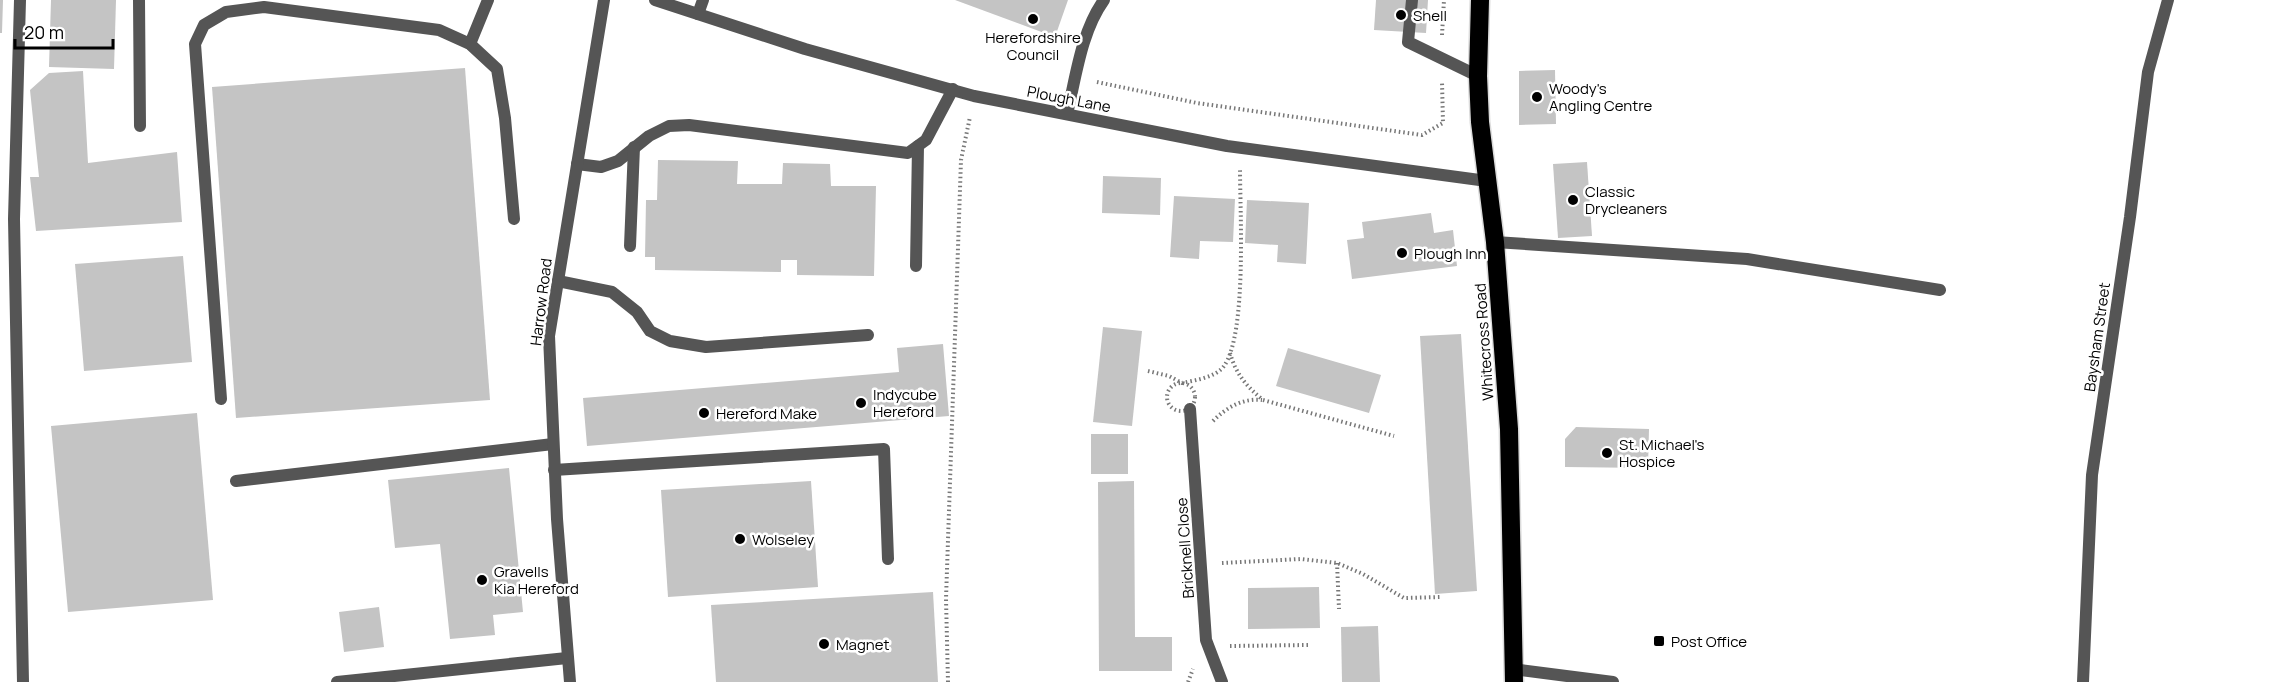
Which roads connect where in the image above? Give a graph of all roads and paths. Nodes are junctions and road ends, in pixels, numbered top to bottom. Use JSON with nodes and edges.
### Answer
{"nodes":[{"id":1,"x":20,"y":0,"type":"edge"},
{"id":2,"x":139,"y":0,"type":"edge"},
{"id":3,"x":488,"y":0,"type":"edge"},
{"id":4,"x":604,"y":0,"type":"edge"},
{"id":5,"x":655,"y":0,"type":"edge"},
{"id":6,"x":704,"y":0,"type":"edge"},
{"id":7,"x":1104,"y":0,"type":"edge"},
{"id":8,"x":1412,"y":0,"type":"edge"},
{"id":9,"x":1444,"y":0,"type":"edge"},
{"id":10,"x":1480,"y":0,"type":"edge"},
{"id":11,"x":2168,"y":0,"type":"edge"},
{"id":12,"x":698,"y":14,"type":"junction"},
{"id":13,"x":470,"y":44,"type":"junction"},
{"id":14,"x":1441,"y":58,"type":"junction"},
{"id":15,"x":1478,"y":76,"type":"junction"},
{"id":16,"x":1076,"y":78,"type":"junction"},
{"id":17,"x":953,"y":89,"type":"junction"},
{"id":18,"x":974,"y":96,"type":"junction"},
{"id":19,"x":1067,"y":114,"type":"junction"},
{"id":20,"x":140,"y":126,"type":"dead end"},
{"id":21,"x":918,"y":146,"type":"junction"},
{"id":22,"x":634,"y":147,"type":"junction"},
{"id":23,"x":1240,"y":148,"type":"junction"},
{"id":24,"x":577,"y":164,"type":"junction"},
{"id":25,"x":1487,"y":181,"type":"junction"},
{"id":26,"x":514,"y":219,"type":"dead end"},
{"id":27,"x":1495,"y":242,"type":"junction"},
{"id":28,"x":630,"y":246,"type":"dead end"},
{"id":29,"x":916,"y":266,"type":"dead end"},
{"id":30,"x":558,"y":281,"type":"junction"},
{"id":31,"x":1940,"y":290,"type":"dead end"},
{"id":32,"x":868,"y":335,"type":"dead end"},
{"id":33,"x":1230,"y":352,"type":"junction"},
{"id":34,"x":1148,"y":371,"type":"dead end"},
{"id":35,"x":221,"y":399,"type":"dead end"},
{"id":36,"x":1263,"y":400,"type":"junction"},
{"id":37,"x":1190,"y":409,"type":"dead end"},
{"id":38,"x":1394,"y":436,"type":"dead end"},
{"id":39,"x":553,"y":444,"type":"junction"},
{"id":40,"x":1192,"y":444,"type":"junction"},
{"id":41,"x":554,"y":471,"type":"junction"},
{"id":42,"x":236,"y":481,"type":"dead end"},
{"id":43,"x":888,"y":559,"type":"dead end"},
{"id":44,"x":1337,"y":563,"type":"junction"},
{"id":45,"x":1201,"y":565,"type":"junction"},
{"id":46,"x":1441,"y":597,"type":"dead end"},
{"id":47,"x":1339,"y":609,"type":"dead end"},
{"id":48,"x":1308,"y":645,"type":"dead end"},
{"id":49,"x":1208,"y":646,"type":"junction"},
{"id":50,"x":567,"y":658,"type":"junction"},
{"id":51,"x":1513,"y":675,"type":"edge"},
{"id":52,"x":23,"y":682,"type":"edge"},
{"id":53,"x":337,"y":682,"type":"edge"},
{"id":54,"x":570,"y":682,"type":"edge"},
{"id":55,"x":948,"y":682,"type":"edge"},
{"id":56,"x":1188,"y":682,"type":"edge"},
{"id":57,"x":1222,"y":682,"type":"edge"},
{"id":58,"x":1613,"y":682,"type":"edge"},
{"id":59,"x":2083,"y":682,"type":"edge"}],
"edges":[{"from":1,"to":52,"type":"street"},
{"from":2,"to":20,"type":"street"},
{"from":3,"to":13,"type":"street"},
{"from":4,"to":24,"type":"street","name":"Harrow Road"},
{"from":5,"to":12,"type":"street","name":"Plough Lane"},
{"from":6,"to":12,"type":"street"},
{"from":7,"to":16,"type":"street"},
{"from":8,"to":14,"type":"street"},
{"from":9,"to":14,"type":"path"},
{"from":10,"to":15,"type":"highway","name":"Whitecross Road"},
{"from":11,"to":59,"type":"street","name":"Baysham Street"},
{"from":12,"to":17,"type":"street","name":"Plough Lane"},
{"from":13,"to":26,"type":"street"},
{"from":13,"to":35,"type":"street"},
{"from":14,"to":15,"type":"street"},
{"from":14,"to":16,"type":"path"},
{"from":15,"to":25,"type":"highway","name":"Whitecross Road"},
{"from":16,"to":19,"type":"street"},
{"from":17,"to":18,"type":"street","name":"Plough Lane"},
{"from":17,"to":21,"type":"street"},
{"from":18,"to":19,"type":"street","name":"Plough Lane"},
{"from":18,"to":55,"type":"path"},
{"from":19,"to":23,"type":"street","name":"Plough Lane"},
{"from":21,"to":22,"type":"street"},
{"from":21,"to":29,"type":"street"},
{"from":22,"to":24,"type":"street"},
{"from":22,"to":28,"type":"street"},
{"from":23,"to":25,"type":"street","name":"Plough Lane"},
{"from":23,"to":33,"type":"path"},
{"from":24,"to":30,"type":"street","name":"Harrow Road"},
{"from":25,"to":27,"type":"highway","name":"Whitecross Road"},
{"from":27,"to":31,"type":"street"},
{"from":27,"to":51,"type":"highway","name":"Whitecross Road"},
{"from":30,"to":32,"type":"street"},
{"from":30,"to":39,"type":"street","name":"Harrow Road"},
{"from":33,"to":34,"type":"path"},
{"from":33,"to":36,"type":"path"},
{"from":36,"to":38,"type":"path"},
{"from":36,"to":40,"type":"path"},
{"from":37,"to":40,"type":"street","name":"Bricknell Close"},
{"from":39,"to":41,"type":"street","name":"Harrow Road"},
{"from":39,"to":42,"type":"street"},
{"from":40,"to":45,"type":"street","name":"Bricknell Close"},
{"from":41,"to":43,"type":"street"},
{"from":41,"to":50,"type":"street","name":"Harrow Road"},
{"from":44,"to":45,"type":"path"},
{"from":44,"to":46,"type":"path"},
{"from":44,"to":47,"type":"path"},
{"from":45,"to":49,"type":"street","name":"Bricknell Close"},
{"from":48,"to":49,"type":"path"},
{"from":49,"to":56,"type":"path"},
{"from":49,"to":57,"type":"street","name":"Bricknell Close"},
{"from":50,"to":53,"type":"street"},
{"from":50,"to":54,"type":"street","name":"Harrow Road"},
{"from":51,"to":58,"type":"street"}]}
